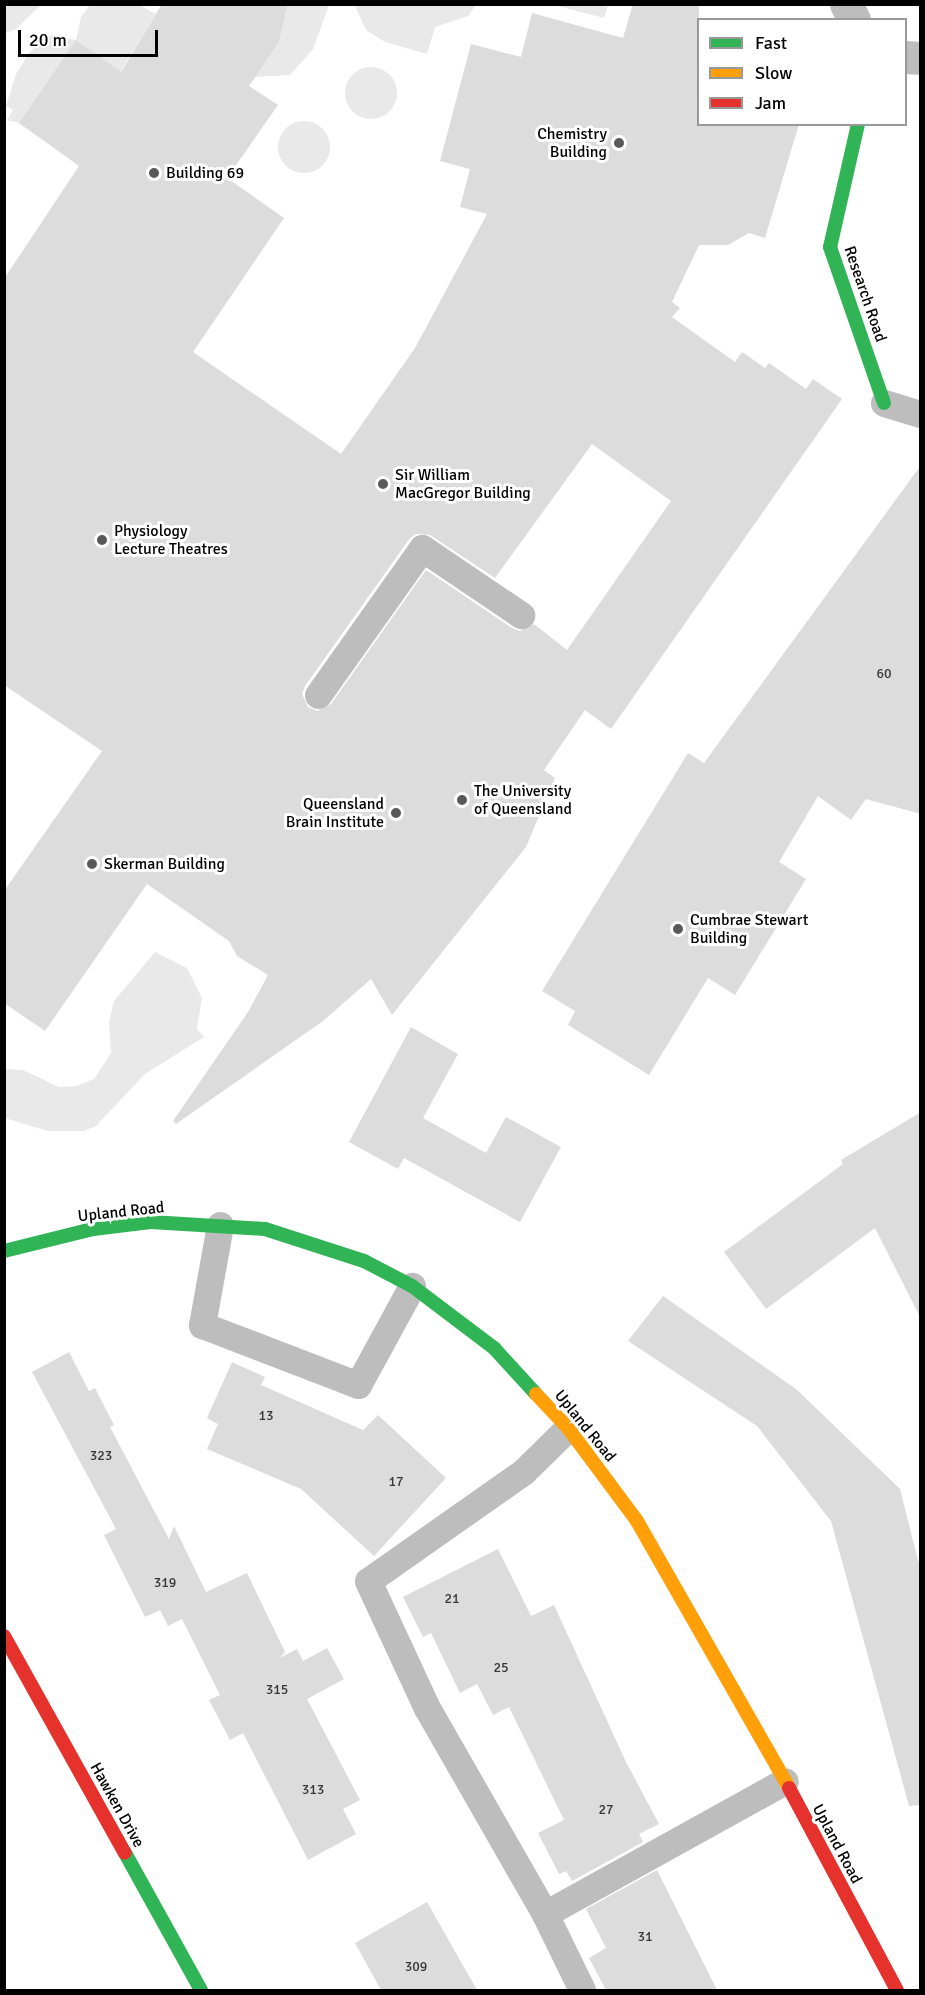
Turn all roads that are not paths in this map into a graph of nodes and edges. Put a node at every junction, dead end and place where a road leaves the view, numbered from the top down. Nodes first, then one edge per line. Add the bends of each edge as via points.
1 (846, 4) edge
2 (853, 18) edge
3 (858, 126) edge
4 (884, 403) joint
5 (921, 414) edge
6 (521, 615) dead end
7 (318, 695) dead end
8 (220, 1225) junction
9 (4, 1251) edge
10 (412, 1286) junction
11 (568, 1428) junction
12 (4, 1635) edge
13 (785, 1781) junction
14 (545, 1914) junction
15 (201, 1990) edge
16 (582, 1990) edge
17 (897, 1990) edge

1 - 2 street
3 - 4 street, Research Road via 830,247
4 - 5 lane
6 - 7 lane via 422,548
8 - 9 street, Upland Road via 139,1223 93,1229
8 - 10 street, Upland Road via 272,1232 364,1261
8 - 10 lane via 202,1325 358,1385
10 - 11 street, Upland Road via 494,1348
11 - 13 street, Upland Road via 637,1521
11 - 14 lane via 523,1472 368,1581 427,1708
12 - 15 street, Hawken Drive
13 - 14 lane
13 - 17 street, Upland Road
14 - 16 lane

